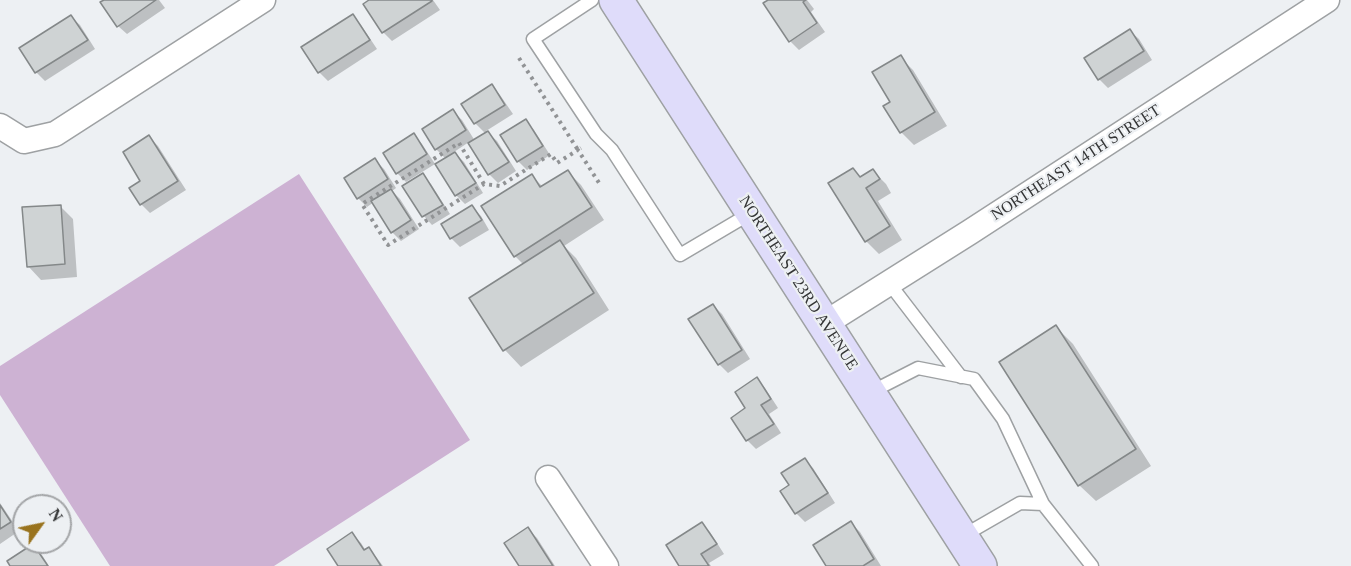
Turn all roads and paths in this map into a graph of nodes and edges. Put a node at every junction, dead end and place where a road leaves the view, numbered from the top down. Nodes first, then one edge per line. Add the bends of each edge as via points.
1 (263, 0) edge
2 (592, 0) edge
3 (616, 0) edge
4 (1327, 0) edge
5 (519, 58) dead end
6 (0, 126) edge
7 (579, 149) junction
8 (484, 184) junction
9 (601, 186) dead end
10 (752, 212) junction
11 (889, 283) junction
12 (824, 324) junction
13 (961, 377) junction
14 (869, 393) junction
15 (548, 478) dead end
16 (1043, 504) junction
17 (961, 537) junction
18 (606, 566) edge
19 (980, 566) edge
20 (1092, 566) edge

1 - 6 street via 55,134 24,141
2 - 10 lane via 533,39 680,255
3 - 10 main road, NORTHEAST 23RD AVENUE
4 - 11 street, NORTHEAST 14TH STREET
5 - 7 path
7 - 8 path via 557,163 550,154 500,186
7 - 9 path
8 - 8 path via 388,245 362,204 459,143
10 - 12 main road, NORTHEAST 23RD AVENUE
11 - 12 street, NORTHEAST 14TH STREET
11 - 13 lane
12 - 14 main road, NORTHEAST 23RD AVENUE
13 - 14 lane via 918,368
13 - 16 lane via 975,380 1003,419
14 - 17 main road, NORTHEAST 23RD AVENUE
15 - 18 street
16 - 17 lane via 1020,503
16 - 20 lane
17 - 19 main road, NORTHEAST 23RD AVENUE

